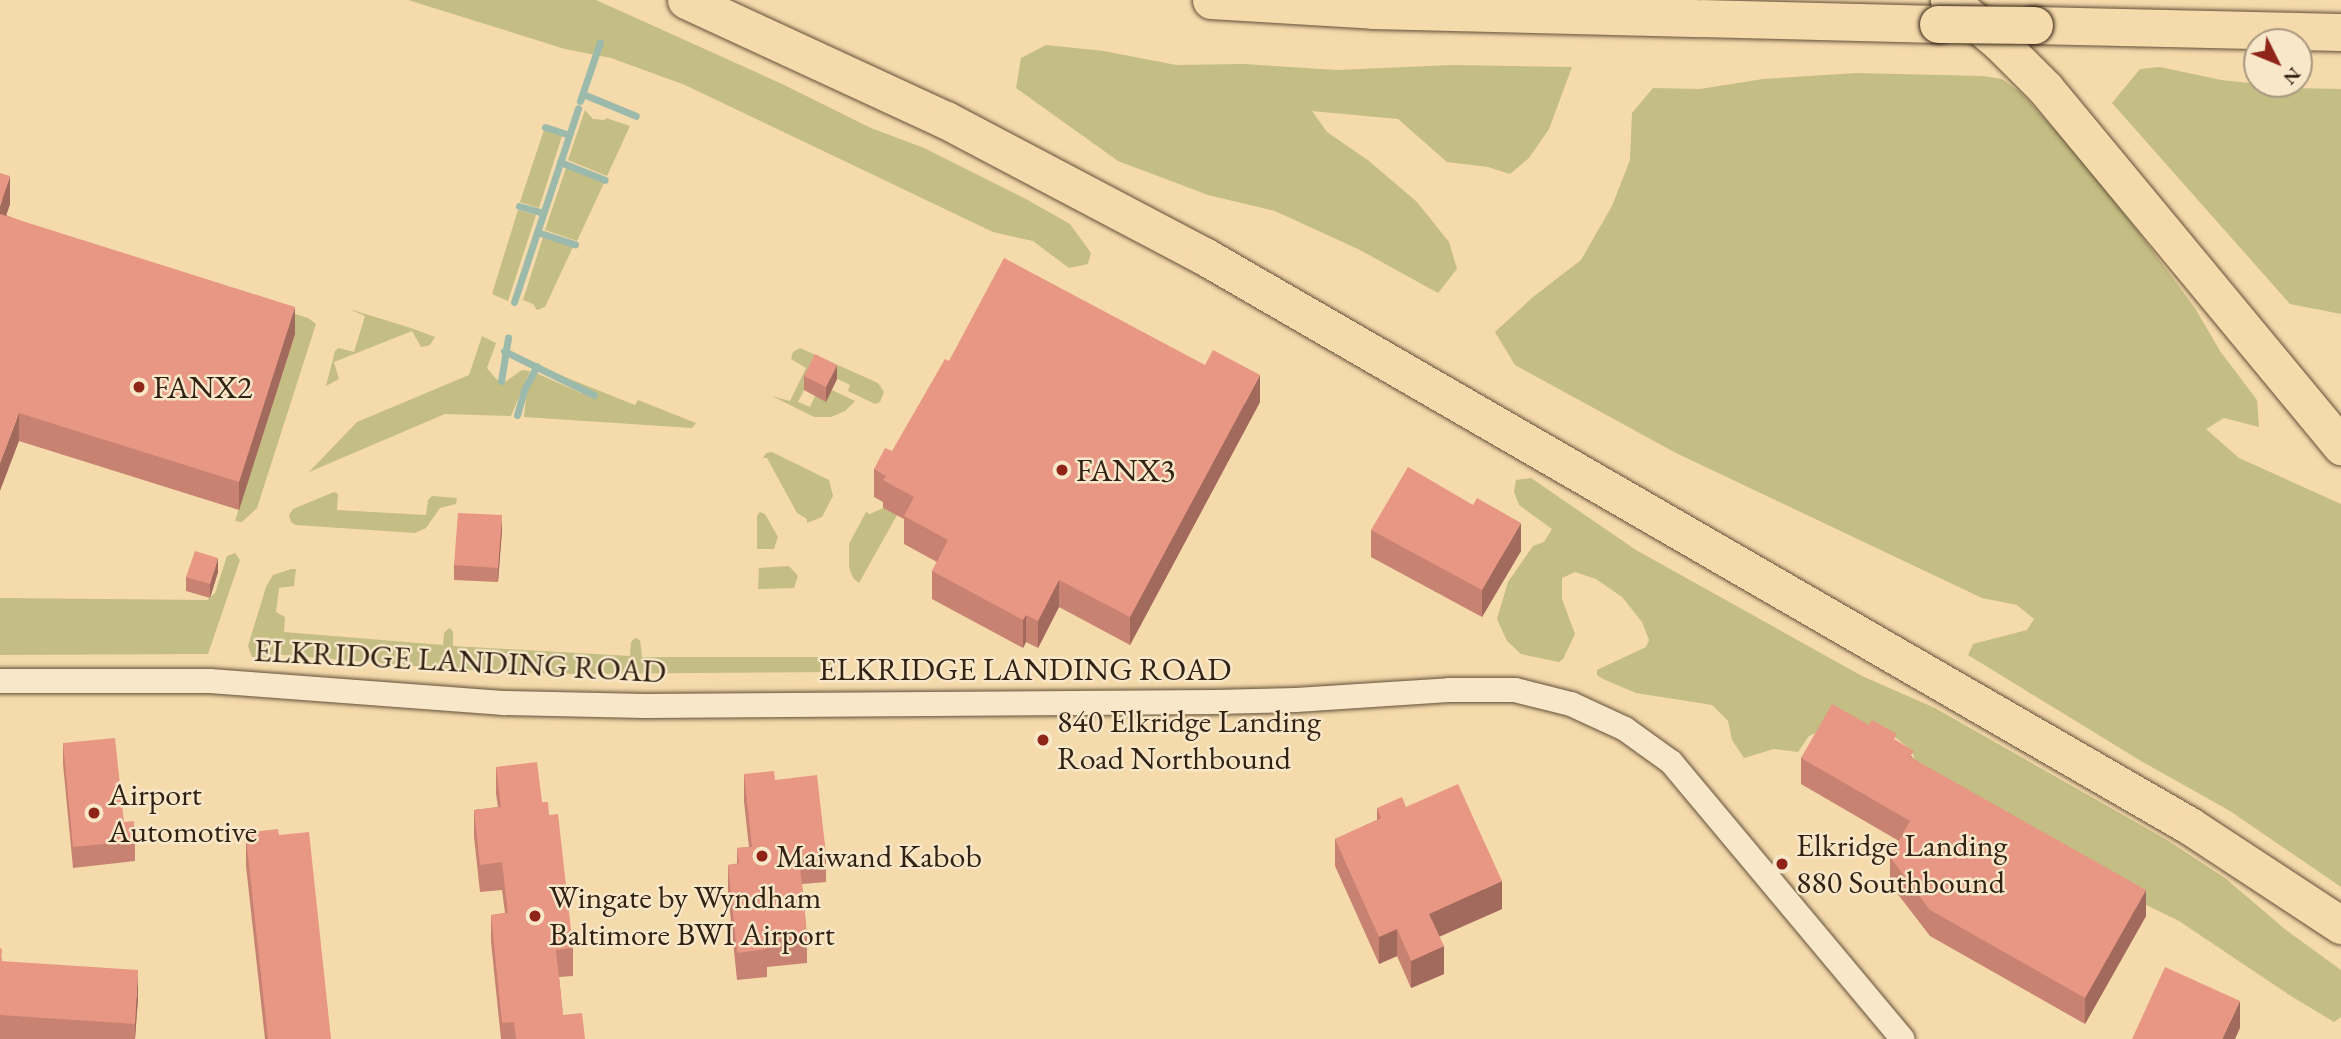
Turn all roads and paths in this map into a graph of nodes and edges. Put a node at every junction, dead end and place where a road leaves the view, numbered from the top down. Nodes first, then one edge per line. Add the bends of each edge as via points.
1 (686, 0) edge
2 (1210, 0) edge
3 (1943, 12) edge
4 (2341, 32) edge
5 (2341, 446) edge
6 (0, 681) edge
7 (2341, 925) edge
8 (1903, 1039) edge

1 - 7 highway via 946,120 1204,256 2190,826
2 - 3 highway via 1373,10
3 - 4 highway, bridge via 2034,25
3 - 5 highway via 2000,43 2045,89
6 - 8 street, ELKRIDGE LANDING ROAD via 211,681 506,703 645,706 1229,702 1515,690 1571,704 1625,729 1671,762

